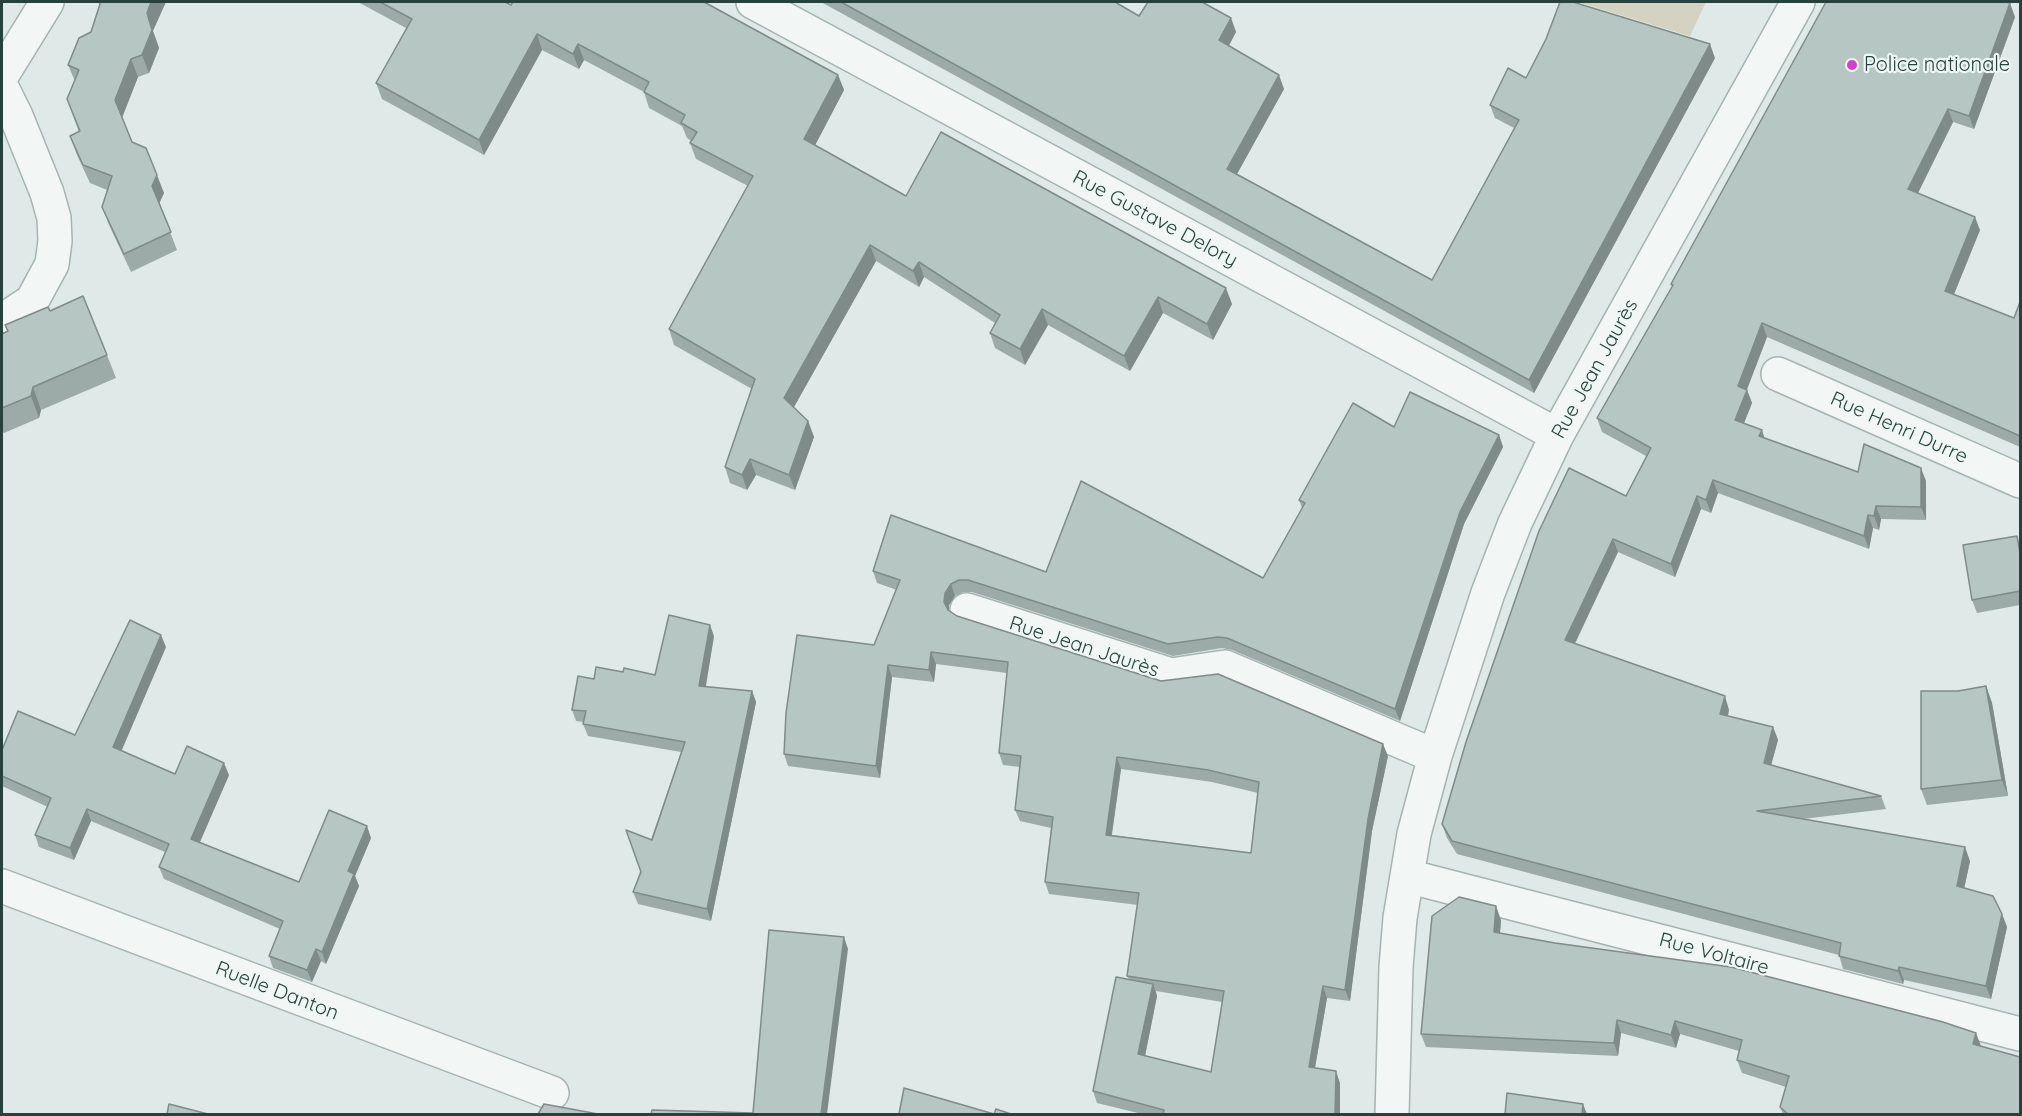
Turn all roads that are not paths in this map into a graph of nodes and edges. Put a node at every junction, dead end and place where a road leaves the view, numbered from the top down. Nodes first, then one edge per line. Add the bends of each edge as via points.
1 (47, 2) edge
2 (753, 2) edge
3 (1798, 2) edge
4 (2, 75) edge
5 (2, 88) edge
6 (2, 321) edge
7 (1778, 374) dead end
8 (1557, 435) junction
9 (2020, 482) edge
10 (967, 610) dead end
11 (1435, 756) junction
12 (1407, 876) junction
13 (2, 886) edge
14 (2020, 1034) edge
15 (552, 1093) dead end
16 (1392, 1114) edge

1 - 4 street
2 - 8 street, Rue Gustave Delory
3 - 8 street, Rue Jean Jaurès
5 - 6 street via 47,193 55,241 52,264 32,301
7 - 9 street, Rue Henri Durre
8 - 11 street, Rue Jean Jaurès via 1502,554
10 - 11 street, Rue Jean Jaurès via 1171,675 1225,667
11 - 12 street, Rue Jean Jaurès
12 - 14 street, Rue Voltaire
12 - 16 street, Rue Jean Jaurès via 1395,978
13 - 15 street, Ruelle Danton

